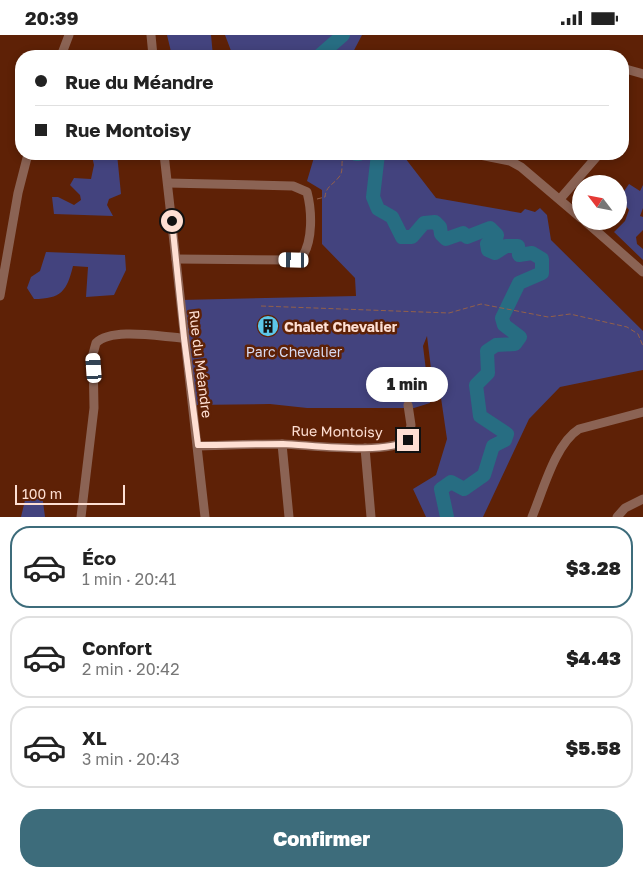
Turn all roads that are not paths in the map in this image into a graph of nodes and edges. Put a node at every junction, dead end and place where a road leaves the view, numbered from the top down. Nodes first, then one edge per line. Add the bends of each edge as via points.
1 (69, 35) edge
2 (151, 35) edge
3 (63, 50) edge
4 (152, 50) edge
5 (629, 70) edge
6 (643, 74) edge
7 (26, 160) edge
8 (165, 160) edge
9 (505, 160) edge
10 (594, 160) edge
11 (168, 183) junction
12 (560, 199) junction
13 (572, 210) edge
14 (595, 230) edge
15 (176, 259) junction
16 (643, 273) edge
17 (0, 297) edge
18 (184, 338) junction
19 (408, 405) dead end
20 (643, 412) edge
21 (282, 444) junction
22 (198, 445) junction
23 (365, 448) junction
24 (643, 499) edge
25 (81, 517) edge
26 (205, 517) edge
27 (289, 517) edge
28 (371, 517) edge
29 (532, 517) edge
30 (617, 517) edge

1 - 3 street
2 - 4 street
5 - 6 street
7 - 17 street
8 - 11 street, Rue du Méandre
9 - 12 street via 521,167
10 - 12 street
11 - 15 street, Rue du Méandre
11 - 15 street via 293,186 307,192 309,200 308,246 302,257 294,260
12 - 13 street
14 - 16 street
15 - 18 street, Rue du Méandre
18 - 22 street, Rue du Méandre
18 - 25 street via 119,334 106,336 96,343 93,354 94,408
19 - 23 street, Rue Montoisy via 411,425 408,440 401,445
20 - 29 street via 572,433 557,457
21 - 22 street, Rue Montoisy
21 - 23 street, Rue Montoisy
21 - 27 street
22 - 26 street, Rue du Méandre
23 - 28 street
24 - 30 street via 625,508

